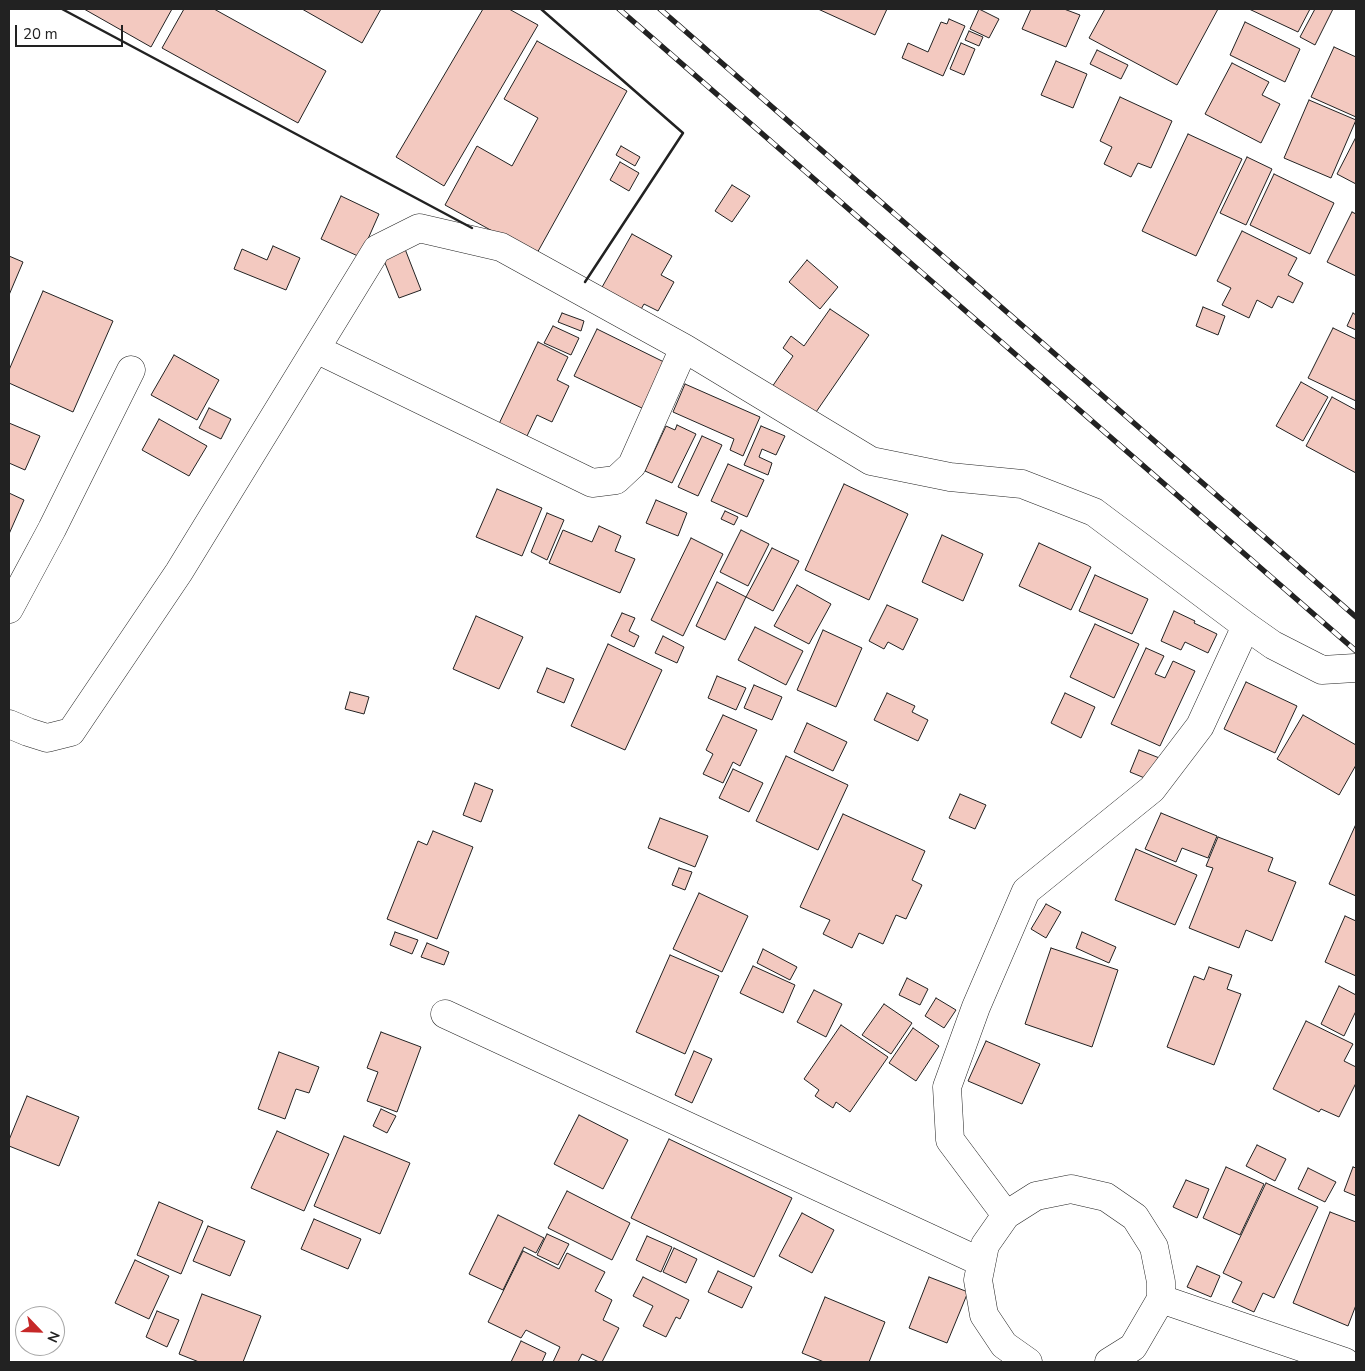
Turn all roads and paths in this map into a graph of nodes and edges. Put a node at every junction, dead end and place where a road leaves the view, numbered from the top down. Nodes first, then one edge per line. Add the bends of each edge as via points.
1 (684, 348) junction
2 (316, 349) junction
3 (131, 370) dead end
4 (9, 609) edge
5 (1246, 626) junction
6 (1355, 668) edge
7 (9, 724) edge
8 (445, 1014) dead end
9 (1006, 1215) junction
10 (981, 1262) junction
11 (1161, 1299) junction
12 (1018, 1359) edge
13 (1109, 1362) edge
14 (1345, 1362) edge

1 - 2 street via 501,247 419,228 377,249
1 - 2 street via 632,466 616,480 592,483
1 - 5 street via 871,460 950,477 1022,484 1094,512
2 - 7 street via 179,572 71,732 47,738
3 - 4 street
5 - 6 street via 1273,645 1322,670
5 - 9 street via 1200,726 1152,789 1026,891 976,1008 947,1087 950,1140
8 - 10 street
9 - 10 street via 985,1245
9 - 11 street via 1036,1196 1071,1189 1106,1197 1135,1217 1154,1247
10 - 12 street via 978,1280 984,1315 1004,1345
11 - 13 street via 1133,1347
11 - 14 street

